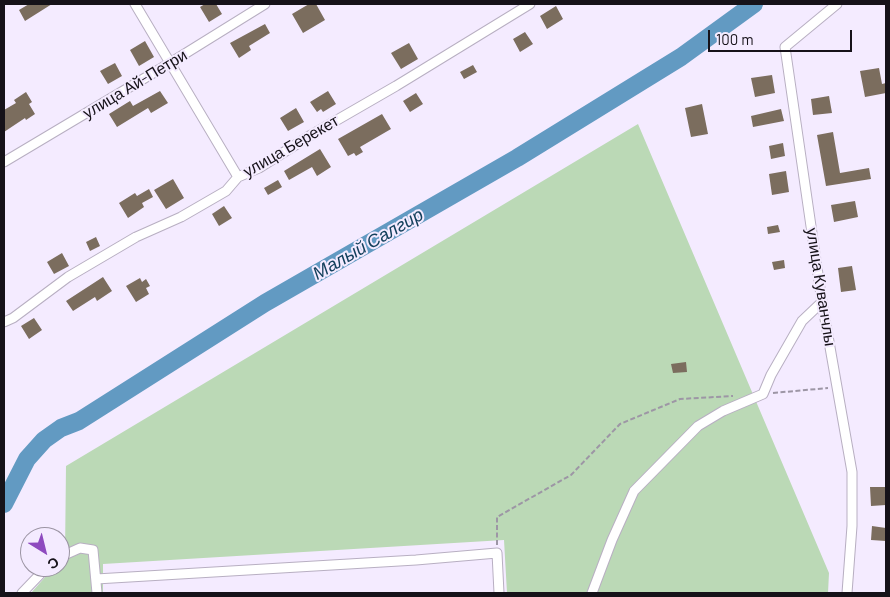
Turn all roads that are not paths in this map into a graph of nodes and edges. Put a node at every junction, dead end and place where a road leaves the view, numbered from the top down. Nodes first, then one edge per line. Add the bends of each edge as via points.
1 (135, 4) edge
2 (265, 4) edge
3 (530, 4) edge
4 (836, 4) edge
5 (170, 63) junction
6 (4, 162) edge
7 (238, 177) junction
8 (822, 302) junction
9 (4, 322) edge
10 (70, 553) edge
11 (37, 577) edge
12 (96, 579) junction
13 (22, 593) edge
14 (97, 593) edge
15 (499, 593) edge
16 (592, 593) edge
17 (847, 593) edge

1 - 5 street
2 - 5 street, улица Ай-Петри
3 - 7 street, улица Берекет via 259,168
4 - 8 street, улица Куванчлы via 786,47
5 - 6 street, улица Ай-Петри
5 - 7 street
7 - 9 street, улица Берекет via 226,191 181,217 136,237 68,277
8 - 16 street via 802,321 763,394 698,426 634,491
8 - 17 street, улица Куванчлы via 852,472
10 - 12 street via 80,548 93,550
11 - 13 street
12 - 14 street
12 - 15 street via 497,553

